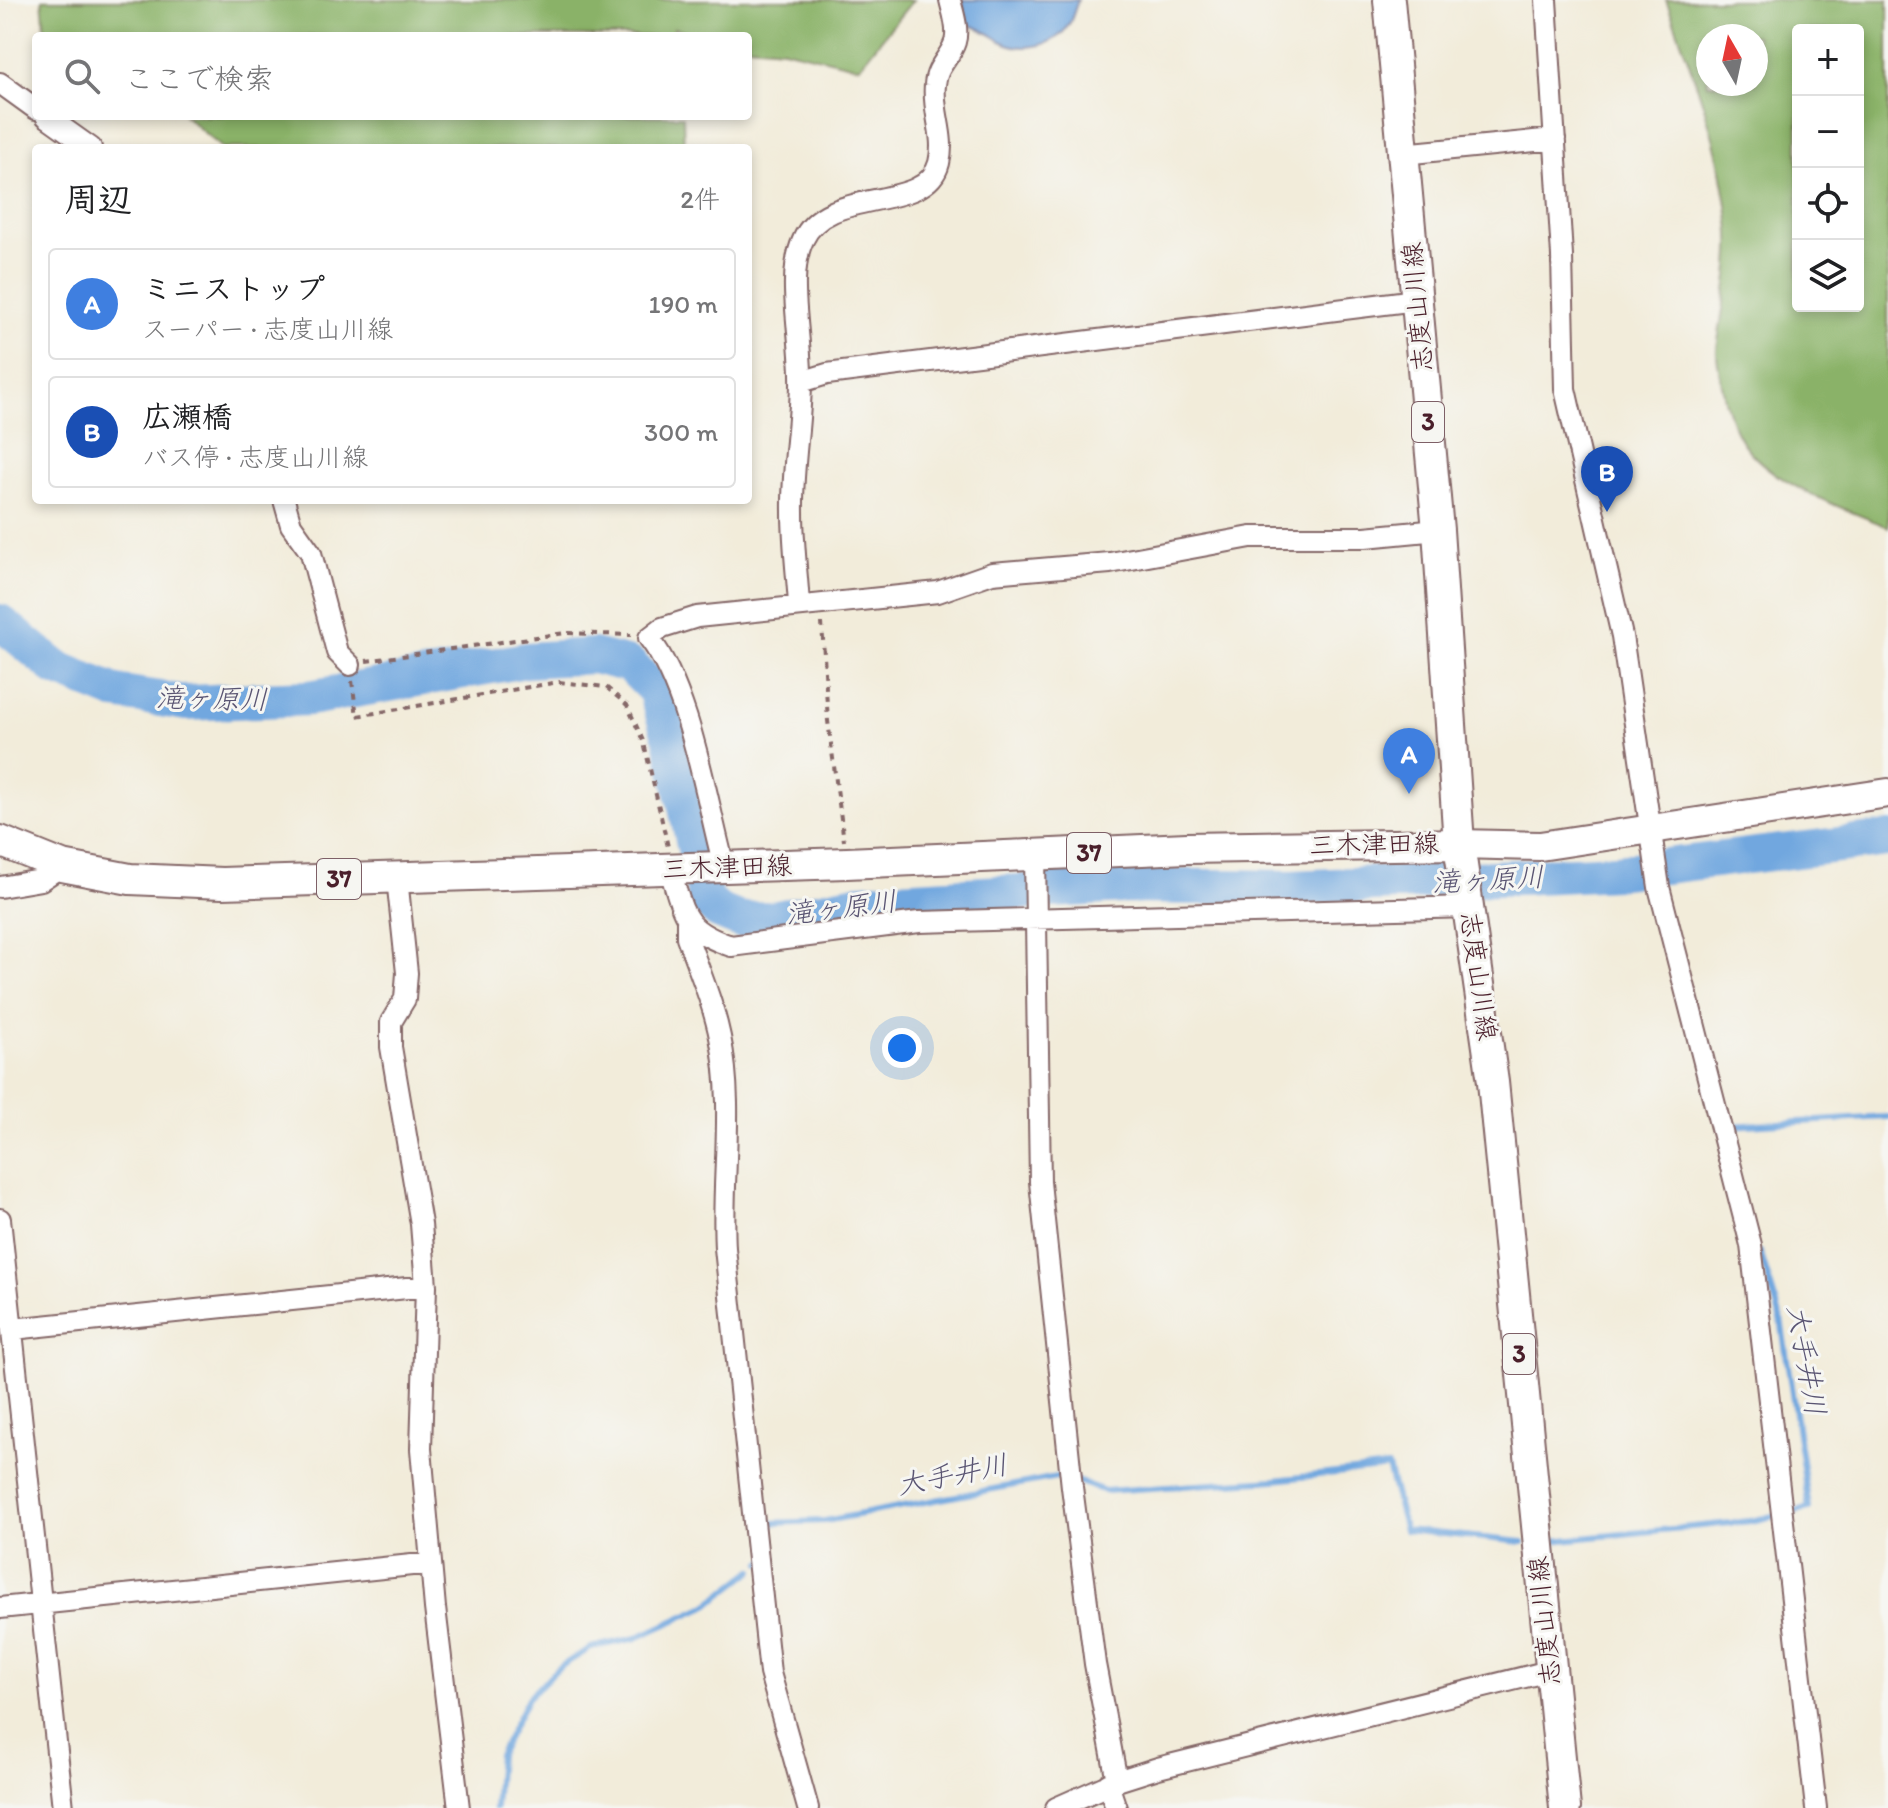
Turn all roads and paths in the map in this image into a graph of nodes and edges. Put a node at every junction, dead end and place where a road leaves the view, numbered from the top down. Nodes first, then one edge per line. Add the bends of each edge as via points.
1 (950, 0) edge
2 (1389, 0) edge
3 (1546, 0) edge
4 (0, 83) edge
5 (32, 106) edge
6 (52, 120) edge
7 (1555, 139) junction
8 (85, 144) edge
9 (1402, 154) junction
10 (1416, 300) junction
11 (801, 382) junction
12 (285, 504) edge
13 (1438, 530) junction
14 (820, 602) junction
15 (799, 604) junction
16 (649, 638) junction
17 (350, 670) junction
18 (1888, 793) edge
19 (1650, 830) junction
20 (0, 841) edge
21 (1461, 853) junction
22 (1035, 862) junction
23 (847, 863) junction
24 (62, 866) junction
25 (721, 866) junction
26 (676, 868) junction
27 (397, 878) junction
28 (0, 887) edge
29 (1468, 904) junction
30 (1036, 916) junction
31 (687, 922) junction
32 (0, 1219) edge
33 (426, 1286) junction
34 (13, 1329) junction
35 (8, 1366) edge
36 (431, 1563) junction
37 (40, 1604) junction
38 (0, 1608) edge
39 (1549, 1671) junction
40 (1113, 1782) junction
41 (63, 1808) edge
42 (459, 1808) edge
43 (808, 1808) edge
44 (1056, 1808) edge
45 (1116, 1808) edge
46 (1565, 1808) edge
47 (1816, 1808) edge

1 - 11 street via 955,44 937,69 934,89 942,142 939,167 922,185 896,196 835,208 816,220 803,238 796,261
2 - 9 main road, 志度山川線 / 3
3 - 7 street
4 - 5 street
6 - 8 street
7 - 9 street
7 - 19 street via 1565,389 1622,636
9 - 10 main road, 志度山川線 / 3
10 - 11 street via 827,374
10 - 13 main road, 志度山川線 / 3
11 - 15 street via 793,511
12 - 17 street via 291,525 311,553 337,652
13 - 14 street via 1365,537 1251,537 1110,563 992,573 938,592
13 - 21 main road, 志度山川線 / 3
14 - 15 street
14 - 23 path via 828,721
15 - 16 street via 697,617
16 - 17 path via 565,633 371,659
16 - 25 street via 676,686
17 - 26 path via 357,716 559,682 606,687 627,705 644,743
18 - 19 street
19 - 21 street
19 - 47 street via 1659,887 1751,1245
20 - 24 main road, 三木津田線 / 37
21 - 22 main road, 三木津田線 / 37 via 1388,842
21 - 29 main road, 志度山川線 / 3
22 - 23 main road, 三木津田線 / 37
22 - 30 street
23 - 25 main road, 三木津田線 / 37
24 - 27 main road, 三木津田線 / 37 via 130,879 222,883
24 - 28 street via 41,880
25 - 26 main road, 三木津田線 / 37
26 - 27 main road, 三木津田線 / 37
26 - 31 street
27 - 33 street via 407,973 405,999 391,1022 391,1047 421,1224
29 - 30 street
29 - 39 main road, 志度山川線 / 3 via 1493,1082
30 - 31 street via 919,922 731,946 702,936
30 - 40 street via 1040,1182 1076,1516
31 - 43 street via 687,937 721,1040 727,1129 725,1248 770,1673
32 - 34 street
33 - 34 street
33 - 36 street via 421,1449
34 - 35 street
35 - 37 street
36 - 37 street
36 - 42 street
37 - 38 street
37 - 41 street
39 - 40 street
39 - 46 main road, 志度山川線 / 3
40 - 44 street
40 - 45 street

